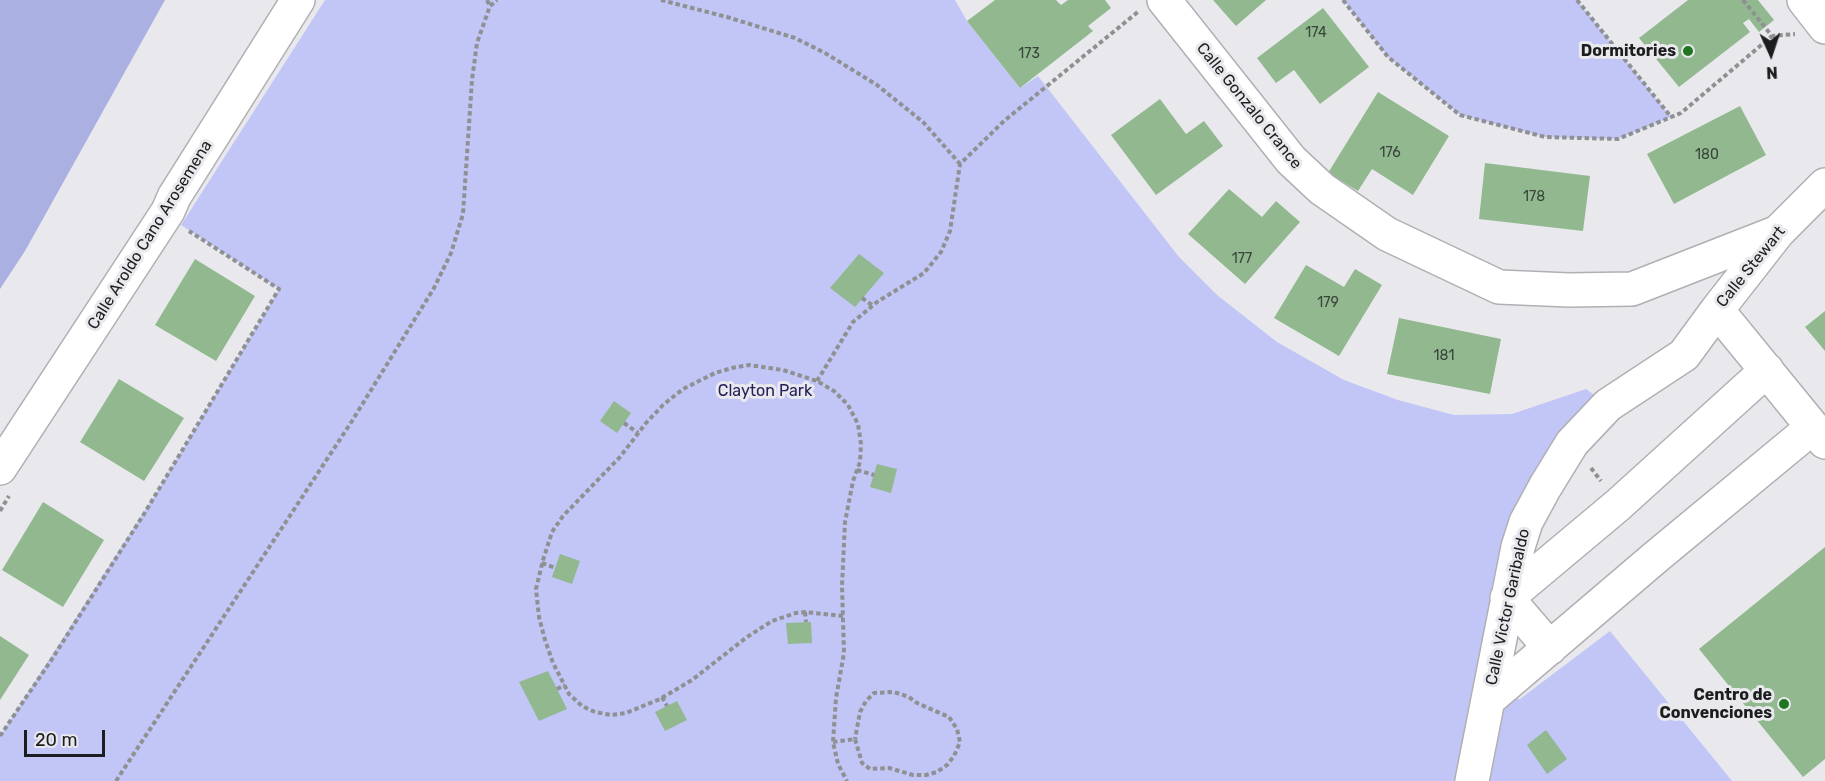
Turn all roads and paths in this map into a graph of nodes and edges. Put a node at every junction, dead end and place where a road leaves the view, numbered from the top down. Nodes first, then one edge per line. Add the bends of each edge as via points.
1 (298, 0) edge
2 (487, 0) edge
3 (497, 0) edge
4 (661, 0) edge
5 (1343, 0) edge
6 (1577, 0) edge
7 (1743, 0) edge
8 (1804, 0) edge
9 (1154, 4) edge
10 (490, 6) junction
11 (1810, 31) edge
12 (1772, 36) junction
13 (1671, 117) junction
14 (960, 164) junction
15 (1825, 185) edge
16 (182, 227) dead end
17 (1778, 232) junction
18 (862, 298) dead end
19 (872, 306) junction
20 (1717, 310) junction
21 (1684, 355) joint
22 (1767, 370) junction
23 (817, 381) junction
24 (624, 423) dead end
25 (638, 433) junction
26 (1819, 434) edge
27 (1572, 443) junction
28 (857, 470) junction
29 (874, 475) dead end
30 (6, 480) edge
31 (1618, 505) junction
32 (0, 511) edge
33 (542, 563) junction
34 (556, 567) dead end
35 (1507, 598) junction
36 (806, 612) junction
37 (843, 616) junction
38 (806, 622) dead end
39 (1550, 648) junction
40 (565, 685) junction
41 (557, 689) dead end
42 (662, 698) junction
43 (1488, 700) junction
44 (667, 706) dead end
45 (0, 736) edge
46 (855, 739) junction
47 (833, 742) junction
48 (116, 781) edge
49 (847, 781) edge
50 (1472, 781) edge

1 - 30 street, Calle Aroldo Cano Arosemena via 174,197
2 - 10 path
3 - 10 path
4 - 14 path via 727,16 795,38 825,53 877,85 923,122
5 - 13 path via 1388,57 1460,114 1545,136 1618,139
6 - 13 path
7 - 12 path
8 - 11 street
9 - 14 path via 1004,121
9 - 17 street, Calle Gonzalo Crance via 1291,160 1322,189 1387,234 1499,287 1632,289
10 - 48 path via 477,43 463,214 451,253 434,288 352,421
11 - 12 path
12 - 13 path via 1681,113
14 - 19 path via 950,231 941,252 924,273
15 - 17 street, Calle Stewart
16 - 45 path via 279,289 144,514
17 - 20 street, Calle Stewart
18 - 19 path
19 - 23 path via 853,322
20 - 21 street, Calle Stewart
20 - 22 street
21 - 27 street, Calle Victor Garibaldo via 1608,405
22 - 26 street
22 - 31 street
23 - 25 path via 767,367 732,368 683,389
23 - 28 path via 848,405 858,424 861,444
24 - 25 path
25 - 33 path via 563,516 552,532
26 - 39 street via 1657,556
27 - 31 path
27 - 35 street, Calle Victor Garibaldo via 1526,522
28 - 29 path
28 - 37 path via 845,522
30 - 32 path
31 - 35 street
33 - 34 path
33 - 40 path via 536,589 538,617 553,663
35 - 39 street
35 - 43 street, Calle Victor Garibaldo
36 - 37 path
36 - 38 path
36 - 42 path via 772,621
37 - 47 path via 844,653
39 - 43 street
40 - 41 path
40 - 42 path via 582,706 611,715
42 - 44 path
43 - 50 street, Calle Victor Garibaldo
46 - 46 path via 862,763 870,769 890,768 914,775 942,768 954,756 960,742 949,717 894,692 874,693 866,701
46 - 47 path
47 - 49 path

